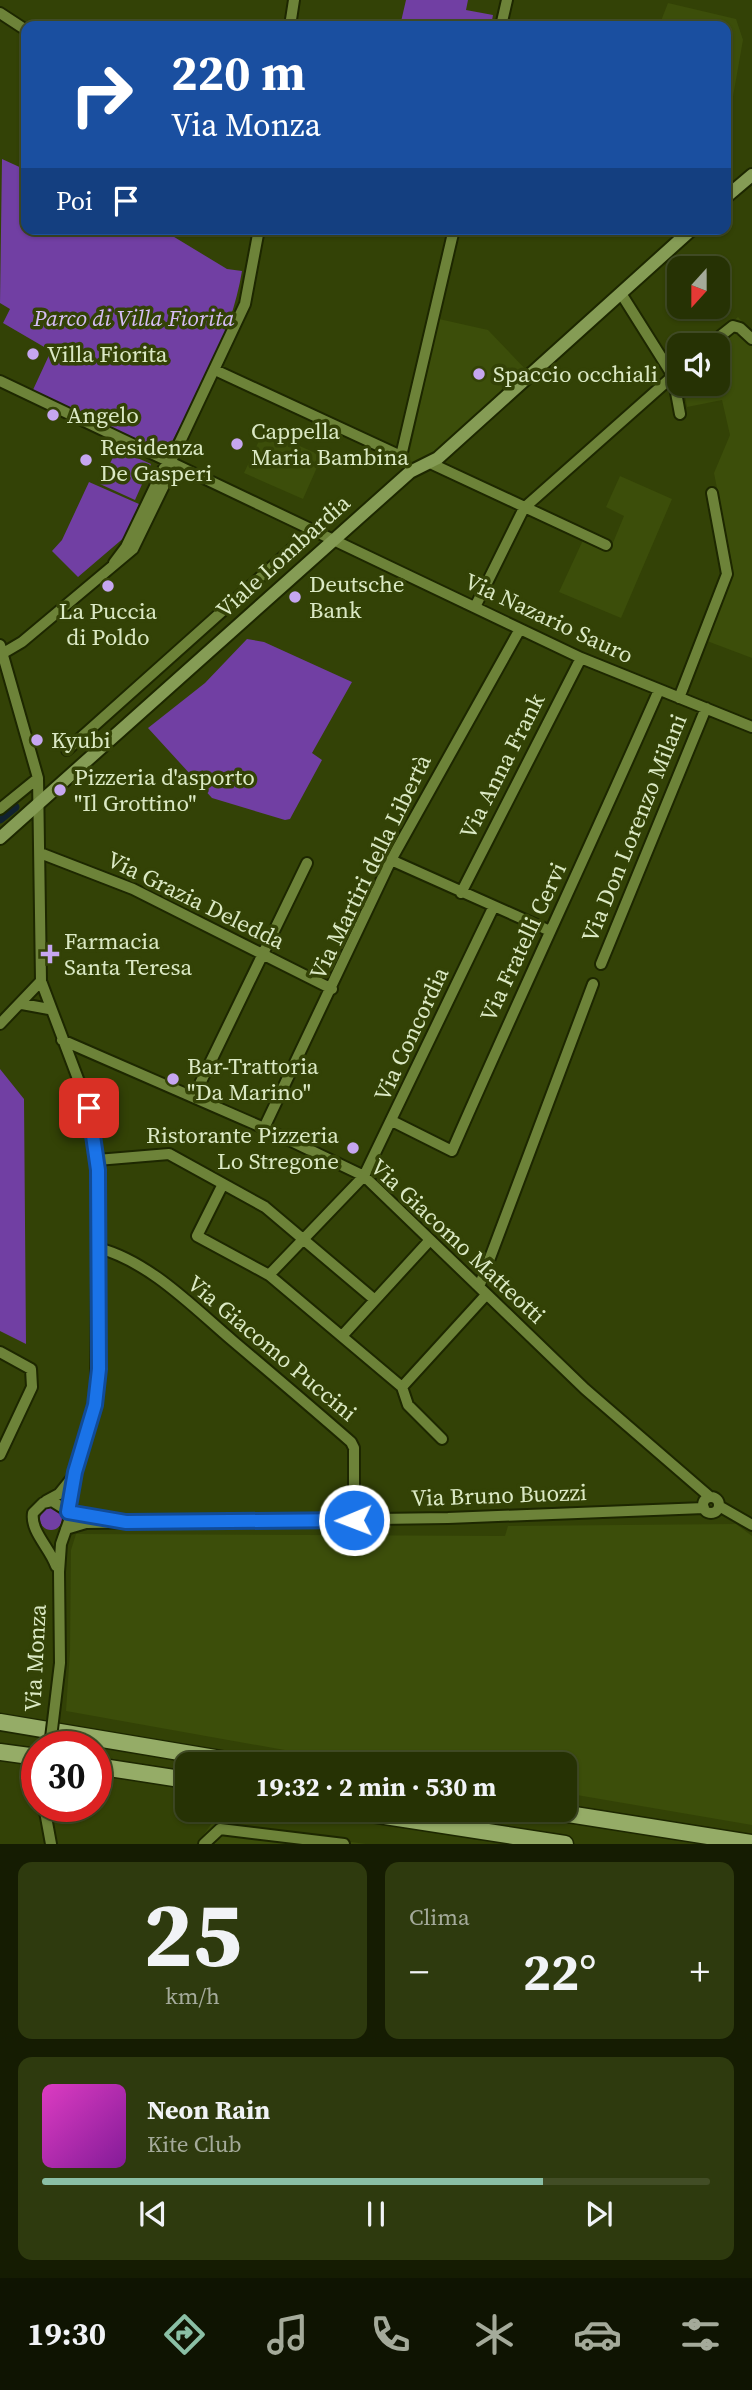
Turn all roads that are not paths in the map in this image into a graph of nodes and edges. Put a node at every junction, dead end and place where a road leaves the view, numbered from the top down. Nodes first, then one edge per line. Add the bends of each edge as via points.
1 (294, 0) edge
2 (507, 0) edge
3 (0, 13) edge
4 (291, 21) edge
5 (502, 21) edge
6 (21, 27) edge
7 (752, 175) edge
8 (731, 193) edge
9 (258, 235) edge
10 (453, 235) edge
11 (686, 235) edge
12 (622, 295) junction
13 (724, 333) edge
14 (752, 339) edge
15 (667, 361) edge
16 (215, 370) junction
17 (0, 381) edge
18 (667, 382) edge
19 (678, 396) edge
20 (680, 414) dead end
21 (170, 463) junction
22 (430, 463) junction
23 (712, 493) dead end
24 (524, 508) junction
25 (312, 531) junction
26 (331, 541) junction
27 (606, 545) dead end
28 (475, 607) junction
29 (520, 628) junction
30 (1, 652) edge
31 (581, 658) junction
32 (659, 690) junction
33 (679, 698) junction
34 (706, 708) junction
35 (749, 727) edge
36 (67, 750) dead end
37 (37, 778) junction
38 (38, 802) junction
39 (0, 809) edge
40 (0, 838) edge
41 (40, 853) junction
42 (391, 860) junction
43 (307, 863) dead end
44 (461, 893) junction
45 (494, 908) junction
46 (550, 931) junction
47 (261, 954) junction
48 (601, 964) dead end
49 (41, 981) junction
50 (593, 984) dead end
51 (332, 989) junction
52 (22, 1004) junction
53 (49, 1009) junction
54 (0, 1024) edge
55 (62, 1040) junction
56 (194, 1096) junction
57 (392, 1121) junction
58 (264, 1128) junction
59 (97, 1160) junction
60 (364, 1176) junction
61 (223, 1184) junction
62 (304, 1237) junction
63 (430, 1240) junction
64 (98, 1248) junction
65 (269, 1275) junction
66 (482, 1291) junction
67 (375, 1300) junction
68 (342, 1336) junction
69 (0, 1352) edge
70 (402, 1388) junction
71 (442, 1439) dead end
72 (0, 1455) edge
73 (75, 1472) junction
74 (710, 1497) junction
75 (43, 1503) junction
76 (719, 1506) junction
77 (704, 1508) junction
78 (68, 1511) junction
79 (354, 1520) junction
80 (126, 1522) junction
81 (752, 1525) edge
82 (65, 1531) junction
83 (37, 1532) junction
84 (59, 1572) junction
85 (0, 1722) edge
86 (52, 1731) edge
87 (0, 1752) edge
88 (179, 1752) edge
89 (21, 1755) edge
90 (112, 1768) edge
91 (175, 1778) edge
92 (577, 1815) edge
93 (47, 1822) edge
94 (423, 1822) edge
95 (752, 1843) edge
96 (51, 1844) edge
97 (204, 1844) edge
98 (344, 1844) edge
99 (565, 1844) edge

1 - 4 street
2 - 5 street
3 - 6 street
7 - 8 main road
9 - 16 street via 247,298
10 - 16 street via 401,456
11 - 12 main road, Viale Lombardia
12 - 15 street
12 - 22 main road, Viale Lombardia
13 - 14 street via 733,326
16 - 21 street
17 - 21 street, Via Nazario Sauro
18 - 24 street
19 - 20 street
21 - 25 street, Via Nazario Sauro
21 - 30 street via 171,471 128,553 22,642
22 - 24 street
22 - 26 main road, Viale Lombardia via 413,470
23 - 33 street via 727,574
24 - 27 street
24 - 28 street
25 - 26 street, Via Nazario Sauro
25 - 36 street, Viale Lombardia
26 - 28 street, Via Nazario Sauro
26 - 38 main road, Viale Lombardia
28 - 29 street, Via Nazario Sauro
29 - 31 street, Via Nazario Sauro
29 - 42 street, Via Martiri della Libertà
30 - 37 street
31 - 32 street, Via Nazario Sauro
31 - 44 street, Via Anna Frank
32 - 33 street, Via Nazario Sauro
32 - 46 street, Via Fratelli Cervi
33 - 34 street, Via Nazario Sauro
34 - 35 street, Via Nazario Sauro
34 - 48 street, Via Don Lorenzo Milani
37 - 38 street
37 - 39 street
38 - 40 main road, Viale Lombardia
38 - 41 street
41 - 47 street, Via Grazia Deledda via 133,889
41 - 49 street
42 - 44 street
42 - 51 street, Via Martiri della Libertà
43 - 47 street
44 - 45 street
45 - 46 street
45 - 57 street, Via Concordia
46 - 57 street, Via Fratelli Cervi via 452,1151
47 - 51 street, Via Grazia Deledda
47 - 56 street
49 - 52 street
49 - 53 street
50 - 66 street
51 - 58 street, Via Martiri della Libertà
52 - 53 street
52 - 54 street
53 - 55 street
55 - 56 street, Via Giacomo Matteotti
55 - 59 street via 89,1108
56 - 58 street, Via Giacomo Matteotti
57 - 60 street, Via Concordia
58 - 60 street, Via Giacomo Matteotti
59 - 61 street via 169,1154
59 - 64 street
60 - 62 street, Via Concordia
60 - 63 street, Via Giacomo Matteotti
61 - 62 street via 265,1207
61 - 65 street via 197,1236
62 - 65 street, Via Concordia
62 - 67 street
63 - 66 street, Via Giacomo Matteotti
63 - 67 street
64 - 73 street via 96,1395
64 - 79 street, Via Giacomo Puccini via 117,1252 145,1270 351,1442
65 - 68 street
66 - 70 street
66 - 74 street, Via Giacomo Matteotti via 584,1389
67 - 68 street
68 - 70 street
69 - 72 street via 31,1369 32,1387
70 - 71 street via 408,1405
73 - 75 street via 59,1494
73 - 78 street
74 - 76 street, Via Giacomo Matteotti
74 - 77 street
75 - 78 street via 52,1501
75 - 83 street via 32,1520
76 - 77 street via 713,1512
76 - 81 street, Via Giacomo Matteotti
77 - 79 street, Via Bruno Buozzi
78 - 80 street, Via Bruno Buozzi
78 - 82 street
79 - 80 street, Via Bruno Buozzi
80 - 82 street, Via Bruno Buozzi via 79,1524
82 - 83 street via 53,1538
82 - 84 street, Via Monza
83 - 84 street, Via Monza via 51,1550
84 - 86 street, Via Monza, bridge via 60,1670
85 - 88 highway
87 - 89 highway
90 - 91 highway
92 - 95 highway
93 - 96 street
94 - 99 highway
97 - 98 street via 220,1829

